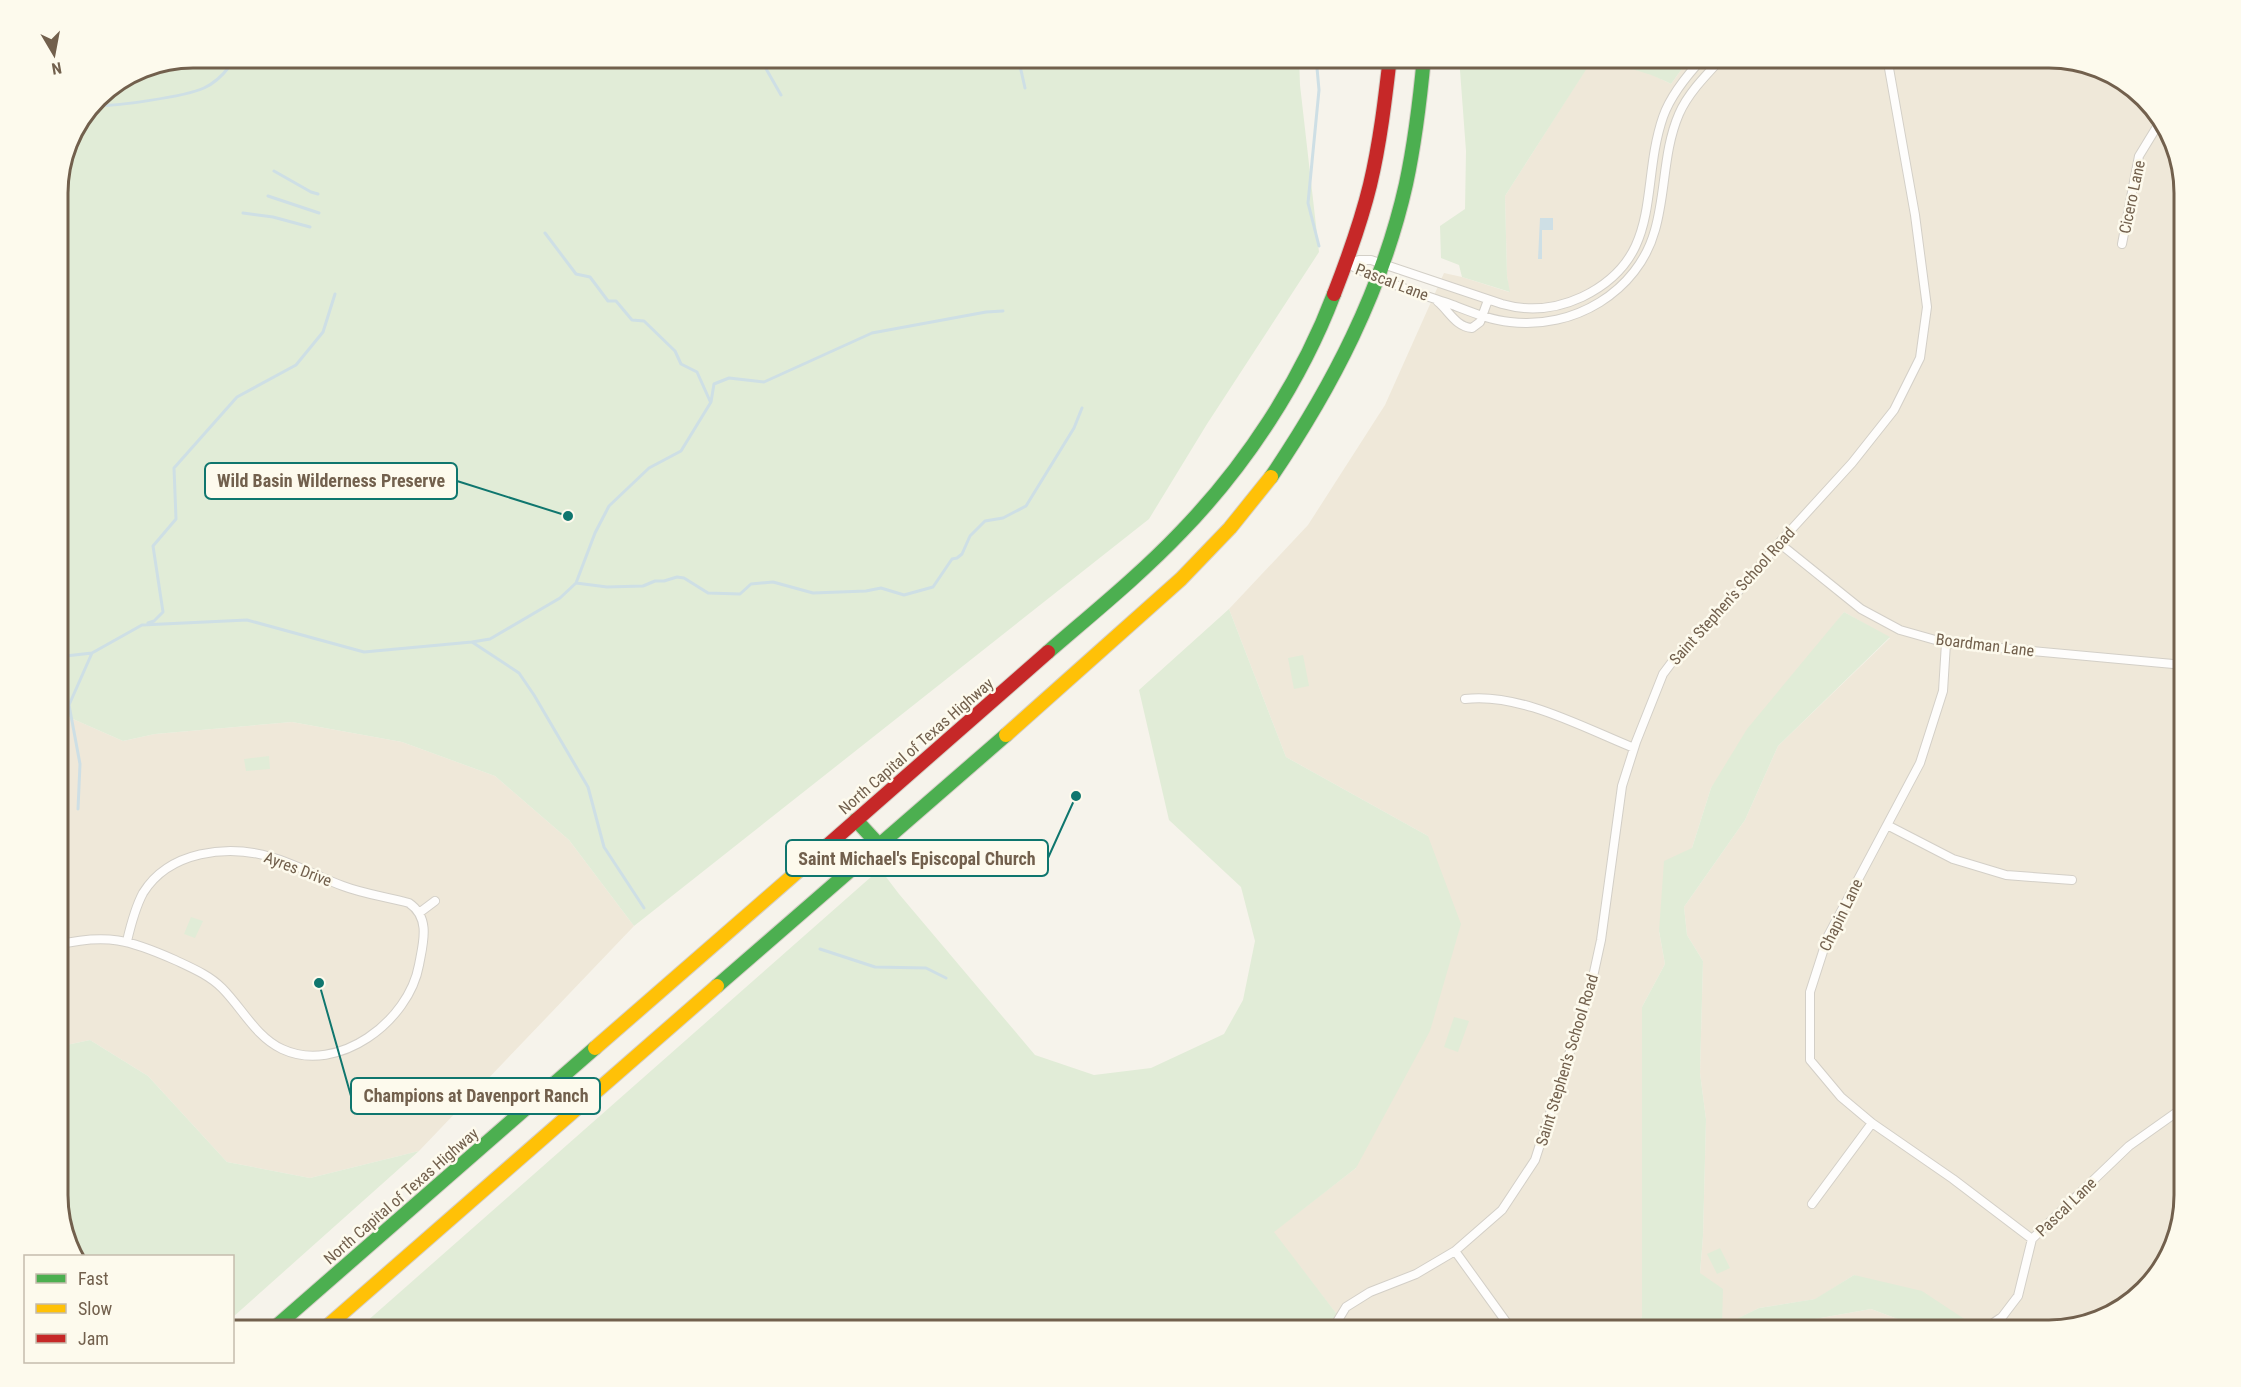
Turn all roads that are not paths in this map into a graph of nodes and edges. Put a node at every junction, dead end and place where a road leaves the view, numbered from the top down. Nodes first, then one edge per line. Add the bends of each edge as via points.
1 (1389, 68) edge
2 (1423, 68) edge
3 (1694, 68) edge
4 (1713, 68) edge
5 (1889, 68) edge
6 (2156, 128) edge
7 (1651, 183) junction
8 (1664, 186) junction
9 (2122, 244) dead end
10 (1348, 264) junction
11 (1383, 264) junction
12 (1620, 268) junction
13 (1629, 277) junction
14 (1378, 278) junction
15 (1429, 297) junction
16 (1488, 300) junction
17 (1513, 308) junction
18 (1483, 316) junction
19 (1510, 322) junction
20 (1779, 543) junction
21 (1946, 643) junction
22 (2173, 663) edge
23 (1465, 699) dead end
24 (1634, 748) junction
25 (856, 820) junction
26 (1887, 825) junction
27 (879, 845) junction
28 (2072, 880) dead end
29 (435, 901) dead end
30 (419, 913) junction
31 (127, 940) junction
32 (68, 943) edge
33 (2174, 1114) edge
34 (1872, 1123) junction
35 (1812, 1204) dead end
36 (2032, 1239) junction
37 (1455, 1251) junction
38 (283, 1320) edge
39 (334, 1320) edge
40 (1338, 1320) edge
41 (1505, 1320) edge
42 (1998, 1320) edge

1 - 10 highway, North Capital of Texas Highway via 1374,171
2 - 11 highway via 1410,163
3 - 7 street, Pascal Lane via 1663,116
4 - 8 street, Pascal Lane via 1679,113 1668,151
5 - 20 street, Saint Stephen's School Road via 1927,306 1920,358 1894,410
6 - 9 street, Cicero Lane via 2139,156
7 - 8 street
7 - 12 street, Pascal Lane via 1640,238
8 - 13 street, Pascal Lane via 1655,232
10 - 11 street, Pascal Lane via 1367,260
10 - 14 street, Pascal Lane
10 - 25 highway, North Capital of Texas Highway via 1316,338 1286,393 1210,501 1125,585
11 - 14 highway
11 - 16 street, Pascal Lane
12 - 13 street
12 - 17 street, Pascal Lane via 1599,288 1564,304
13 - 19 street, Pascal Lane via 1602,302 1579,313 1549,321
14 - 15 street, Pascal Lane
14 - 27 highway via 1314,414 1231,527 1180,581
15 - 18 street, Pascal Lane
15 - 18 street via 1465,328 1476,327
16 - 17 street, Pascal Lane
16 - 18 street
17 - 19 street
18 - 19 street, Pascal Lane
20 - 21 street, Boardman Lane via 1861,609 1900,630
20 - 24 street, Saint Stephen's School Road via 1668,668
21 - 22 street, Boardman Lane
21 - 26 street, Chapin Lane via 1943,691 1920,763
23 - 24 street via 1514,702
24 - 37 street, Saint Stephen's School Road via 1619,805 1591,986 1535,1160 1502,1210
25 - 27 highway
25 - 38 highway, North Capital of Texas Highway
26 - 28 street via 1953,859 1995,872
26 - 34 street, Chapin Lane via 1828,936 1810,992 1810,1059 1841,1097
27 - 39 highway
29 - 30 street
30 - 31 street, Ayres Drive via 409,903 347,888 268,856 217,852 180,860 158,875 141,898
30 - 31 street via 424,929 423,946 417,974 405,1000 357,1044 321,1056 299,1055 277,1046 207,976
31 - 32 street
33 - 36 street, Pascal Lane via 2129,1146
34 - 35 street
34 - 36 street, Chapin Lane
36 - 42 street, Pascal Lane via 2018,1296
37 - 40 street, Saint Stephen's School Road via 1416,1274 1370,1292 1346,1307
37 - 41 street

